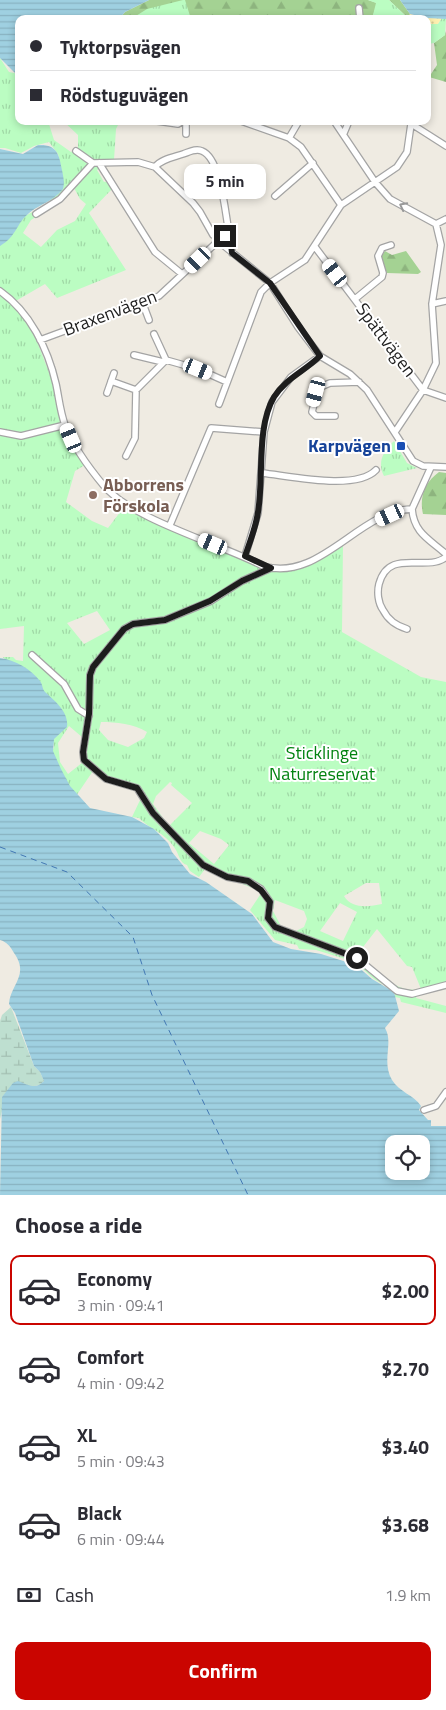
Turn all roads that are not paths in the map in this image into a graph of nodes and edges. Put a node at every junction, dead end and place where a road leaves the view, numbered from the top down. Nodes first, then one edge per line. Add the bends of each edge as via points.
1 (359, 8) dead end
2 (360, 15) edge
3 (185, 125) edge
4 (252, 125) edge
5 (297, 125) edge
6 (337, 125) edge
7 (347, 125) edge
8 (410, 125) edge
9 (413, 125) edge
10 (344, 133) junction
11 (186, 134) dead end
12 (289, 138) junction
13 (446, 146) edge
14 (76, 151) dead end
15 (96, 163) junction
16 (313, 164) junction
17 (155, 167) junction
18 (375, 182) junction
19 (275, 196) dead end
20 (341, 205) junction
21 (36, 214) dead end
22 (446, 220) edge
23 (436, 224) junction
24 (227, 236) junction
25 (221, 241) junction
26 (391, 245) dead end
27 (315, 247) junction
28 (232, 253) junction
29 (182, 274) junction
30 (270, 283) junction
31 (0, 291) edge
32 (355, 299) junction
33 (446, 301) edge
34 (143, 304) junction
35 (432, 304) junction
36 (149, 320) dead end
37 (154, 334) dead end
38 (40, 340) junction
39 (134, 355) dead end
40 (320, 356) junction
41 (165, 361) junction
42 (114, 373) dead end
43 (111, 381) junction
44 (227, 382) junction
45 (359, 382) junction
46 (136, 390) junction
47 (423, 390) junction
48 (107, 393) dead end
49 (446, 398) edge
50 (219, 404) dead end
51 (335, 416) dead end
52 (65, 425) junction
53 (0, 432) edge
54 (264, 432) junction
55 (395, 432) junction
56 (126, 456) dead end
57 (431, 467) junction
58 (446, 467) edge
59 (376, 470) dead end
60 (262, 473) junction
61 (412, 509) junction
62 (170, 525) junction
63 (446, 555) edge
64 (245, 556) junction
65 (271, 568) junction
66 (407, 629) dead end
67 (32, 655) dead end
68 (89, 716) junction
69 (446, 985) edge
70 (446, 1092) edge
71 (424, 1110) dead end

1 - 2 street
3 - 11 street
4 - 12 street
5 - 12 street
6 - 10 street
7 - 10 street
8 - 18 street via 410,142 405,158 398,167
9 - 13 street
10 - 18 street
12 - 16 street via 301,147
14 - 15 street
15 - 17 street via 138,162
15 - 21 street via 60,200
15 - 29 street via 155,252
16 - 19 street
16 - 20 street
17 - 24 street via 160,162 190,152 205,152 216,168
17 - 25 street via 197,208
18 - 20 street
23 -> 18 street via 390,199
20 - 27 street
22 - 23 street
23 - 35 street via 441,246
24 - 25 street, Braxenvägen
24 - 28 street
25 - 28 street
25 - 29 street, Braxenvägen
26 - 32 street via 379,252 384,273
27 - 30 street via 305,260
27 - 32 street, Spättvägen
28 - 30 street
29 - 34 street, Braxenvägen via 159,296
30 - 40 street
30 - 44 street via 261,292
31 - 38 street via 20,309
32 - 47 street, Spättvägen
33 - 35 street
34 - 36 street
34 - 38 street, Braxenvägen
35 - 47 street via 436,363
37 - 41 street
38 - 52 street via 56,384
39 - 41 street
40 - 45 street
40 - 54 street via 291,377 278,392
41 - 44 street via 198,369
41 - 46 street
42 - 43 street
43 - 46 street
43 - 48 street
44 - 50 street
45 - 51 street via 330,383 318,388 312,412 316,416
45 - 55 street
46 - 56 street via 135,438
47 - 49 street, Spättvägen
47 - 55 street
52 - 53 street via 21,436
52 - 62 street via 104,486 141,513
54 - 60 street
54 - 62 street via 211,428
55 - 57 street via 412,461
57 - 58 street
57 - 61 street
59 - 60 street via 346,481
60 - 64 street via 258,512
61 - 63 street via 419,532
61 - 65 street via 358,530 322,556 284,568
62 - 64 street
63 - 66 street via 433,563 402,562 382,577 378,592 380,606 389,618
64 - 65 street
65 - 68 street via 210,601 165,620 133,624 124,629 93,667
67 - 68 street via 64,684 78,710
68 - 69 street via 83,752 88,766 112,782 137,788 153,813 203,865 227,877 248,881 261,890 270,902 268,918 275,927 357,958 397,991 412,994
70 - 71 street via 436,1106

